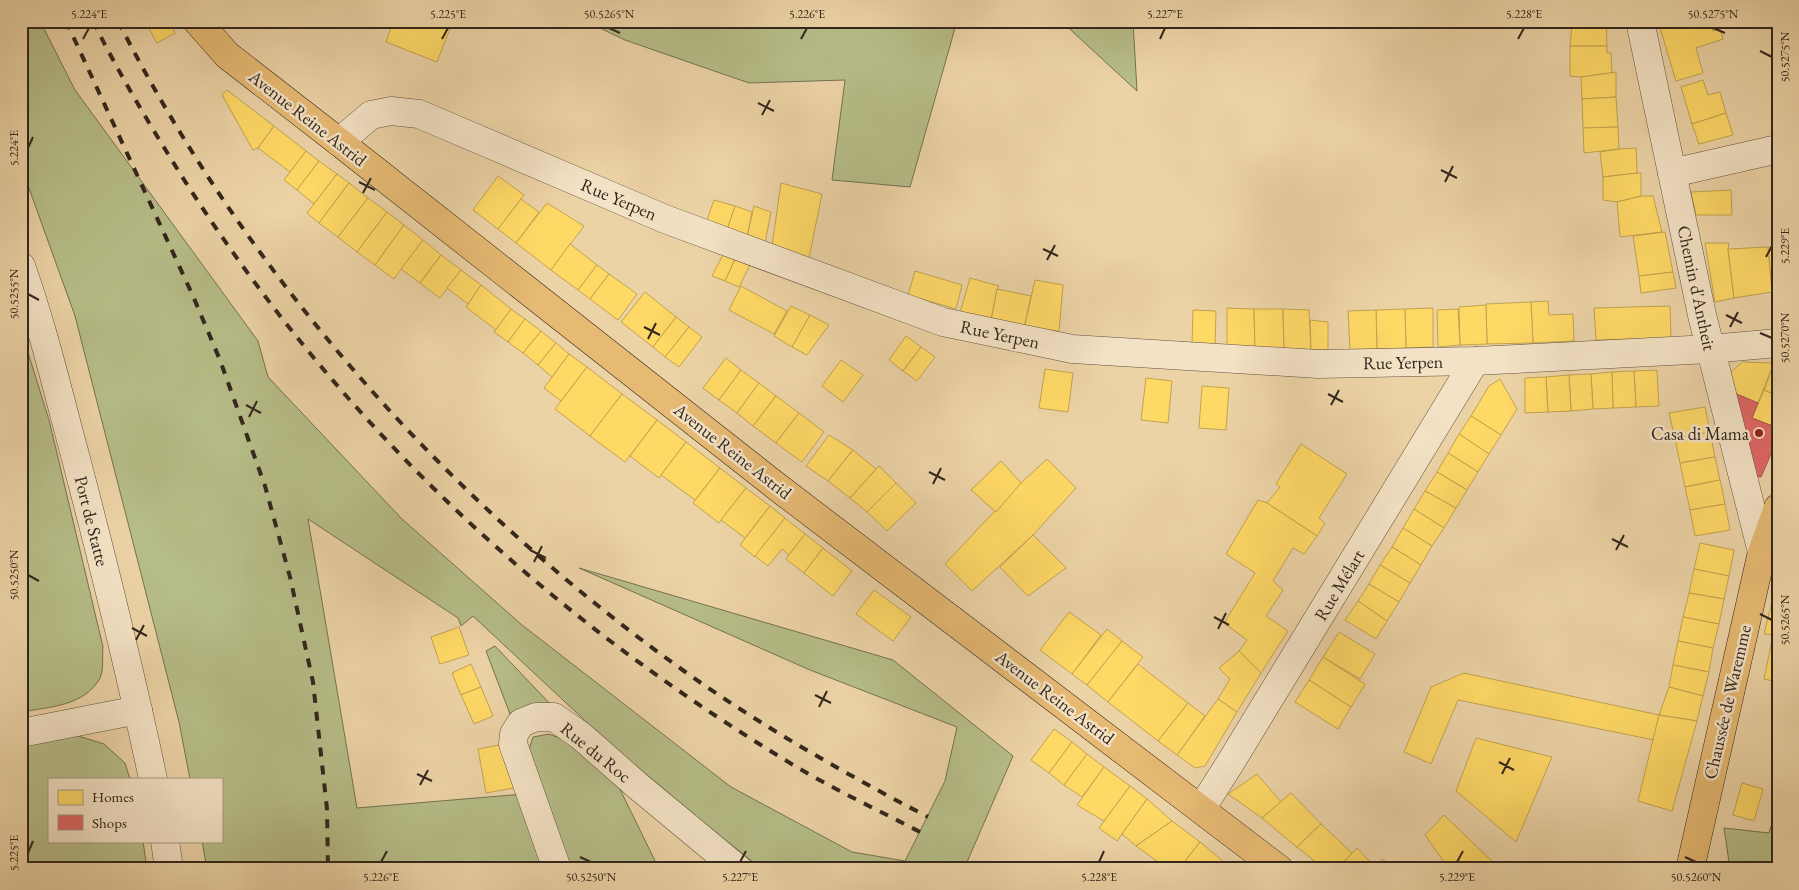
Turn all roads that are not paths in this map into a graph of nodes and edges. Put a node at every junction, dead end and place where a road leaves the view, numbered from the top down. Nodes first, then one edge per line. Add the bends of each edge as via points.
1 (197, 21) edge
2 (1640, 21) edge
3 (339, 142) junction
4 (1778, 150) edge
5 (1672, 173) junction
6 (21, 266) edge
7 (1778, 343) edge
8 (1710, 349) junction
9 (1475, 361) junction
10 (1778, 508) edge
11 (1762, 552) junction
12 (138, 710) junction
13 (21, 733) edge
14 (152, 778) edge
15 (1201, 808) junction
16 (165, 842) edge
17 (1696, 866) edge
18 (168, 869) edge
19 (557, 869) edge
20 (738, 869) edge
21 (1279, 869) edge

1 - 3 main road, Avenue Reine Astrid via 227,55
2 - 5 street, Chemin d'Antheit
3 - 9 street, Rue Yerpen via 370,115 391,111 419,114 664,219 943,322 1072,349 1318,364
3 - 15 main road, Avenue Reine Astrid via 776,486
4 - 5 street
5 - 8 street, Chemin d'Antheit
6 - 12 street, Port de Statte via 37,310
7 - 8 street, Rue Yerpen
8 - 9 street, Rue Yerpen
8 - 11 street, Chemin d'Antheit
9 - 15 street, Rue Mélart
10 - 11 main road, Chaussée de Waremme
11 - 17 main road, Chaussée de Waremme
12 - 13 street
12 - 14 street, Port de Statte
15 - 21 main road, Avenue Reine Astrid
16 - 18 street
19 - 20 street, Rue du Roc via 513,744 514,734 521,723 536,717 554,718 581,736

